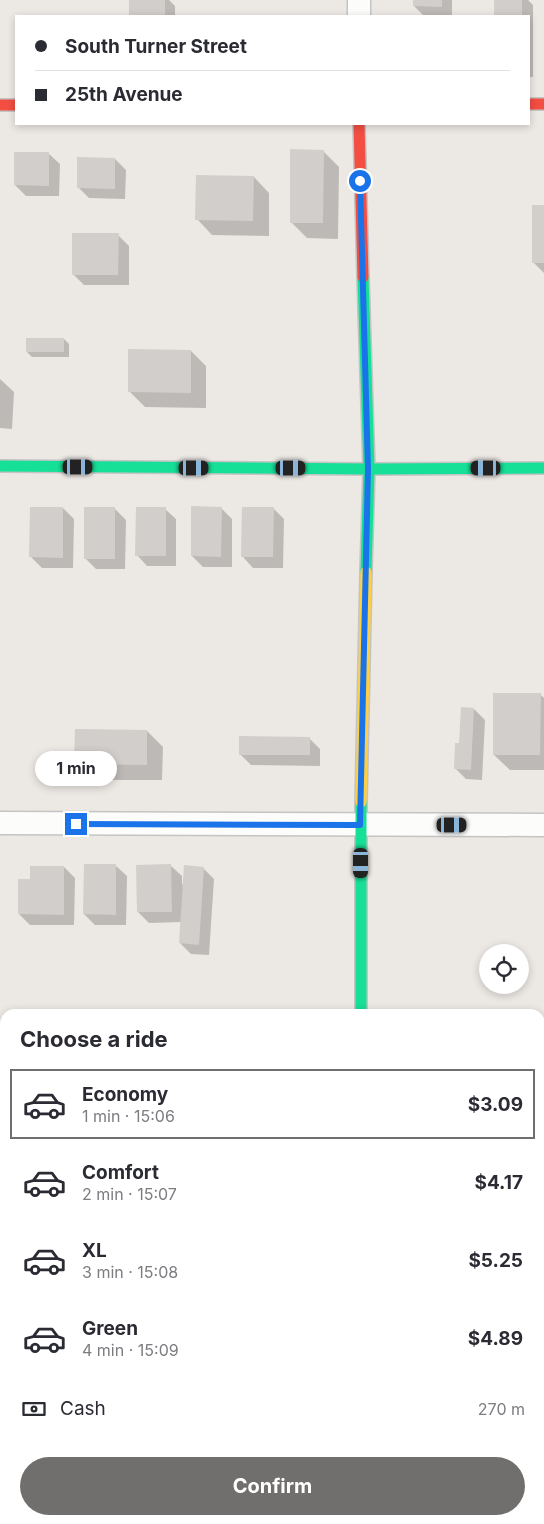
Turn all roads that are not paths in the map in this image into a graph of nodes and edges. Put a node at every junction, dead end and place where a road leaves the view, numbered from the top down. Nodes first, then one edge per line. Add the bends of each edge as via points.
1 (359, 0) edge
2 (359, 15) edge
3 (530, 104) edge
4 (544, 104) edge
5 (0, 105) edge
6 (15, 105) edge
7 (359, 125) edge
8 (0, 466) edge
9 (544, 468) edge
10 (368, 469) junction
11 (0, 823) edge
12 (360, 825) junction
13 (544, 825) edge
14 (361, 1009) edge

1 - 2 street
3 - 4 street
5 - 6 street
7 - 10 street
8 - 10 street
9 - 10 street
10 - 12 street
11 - 12 street
12 - 13 street
12 - 14 street

